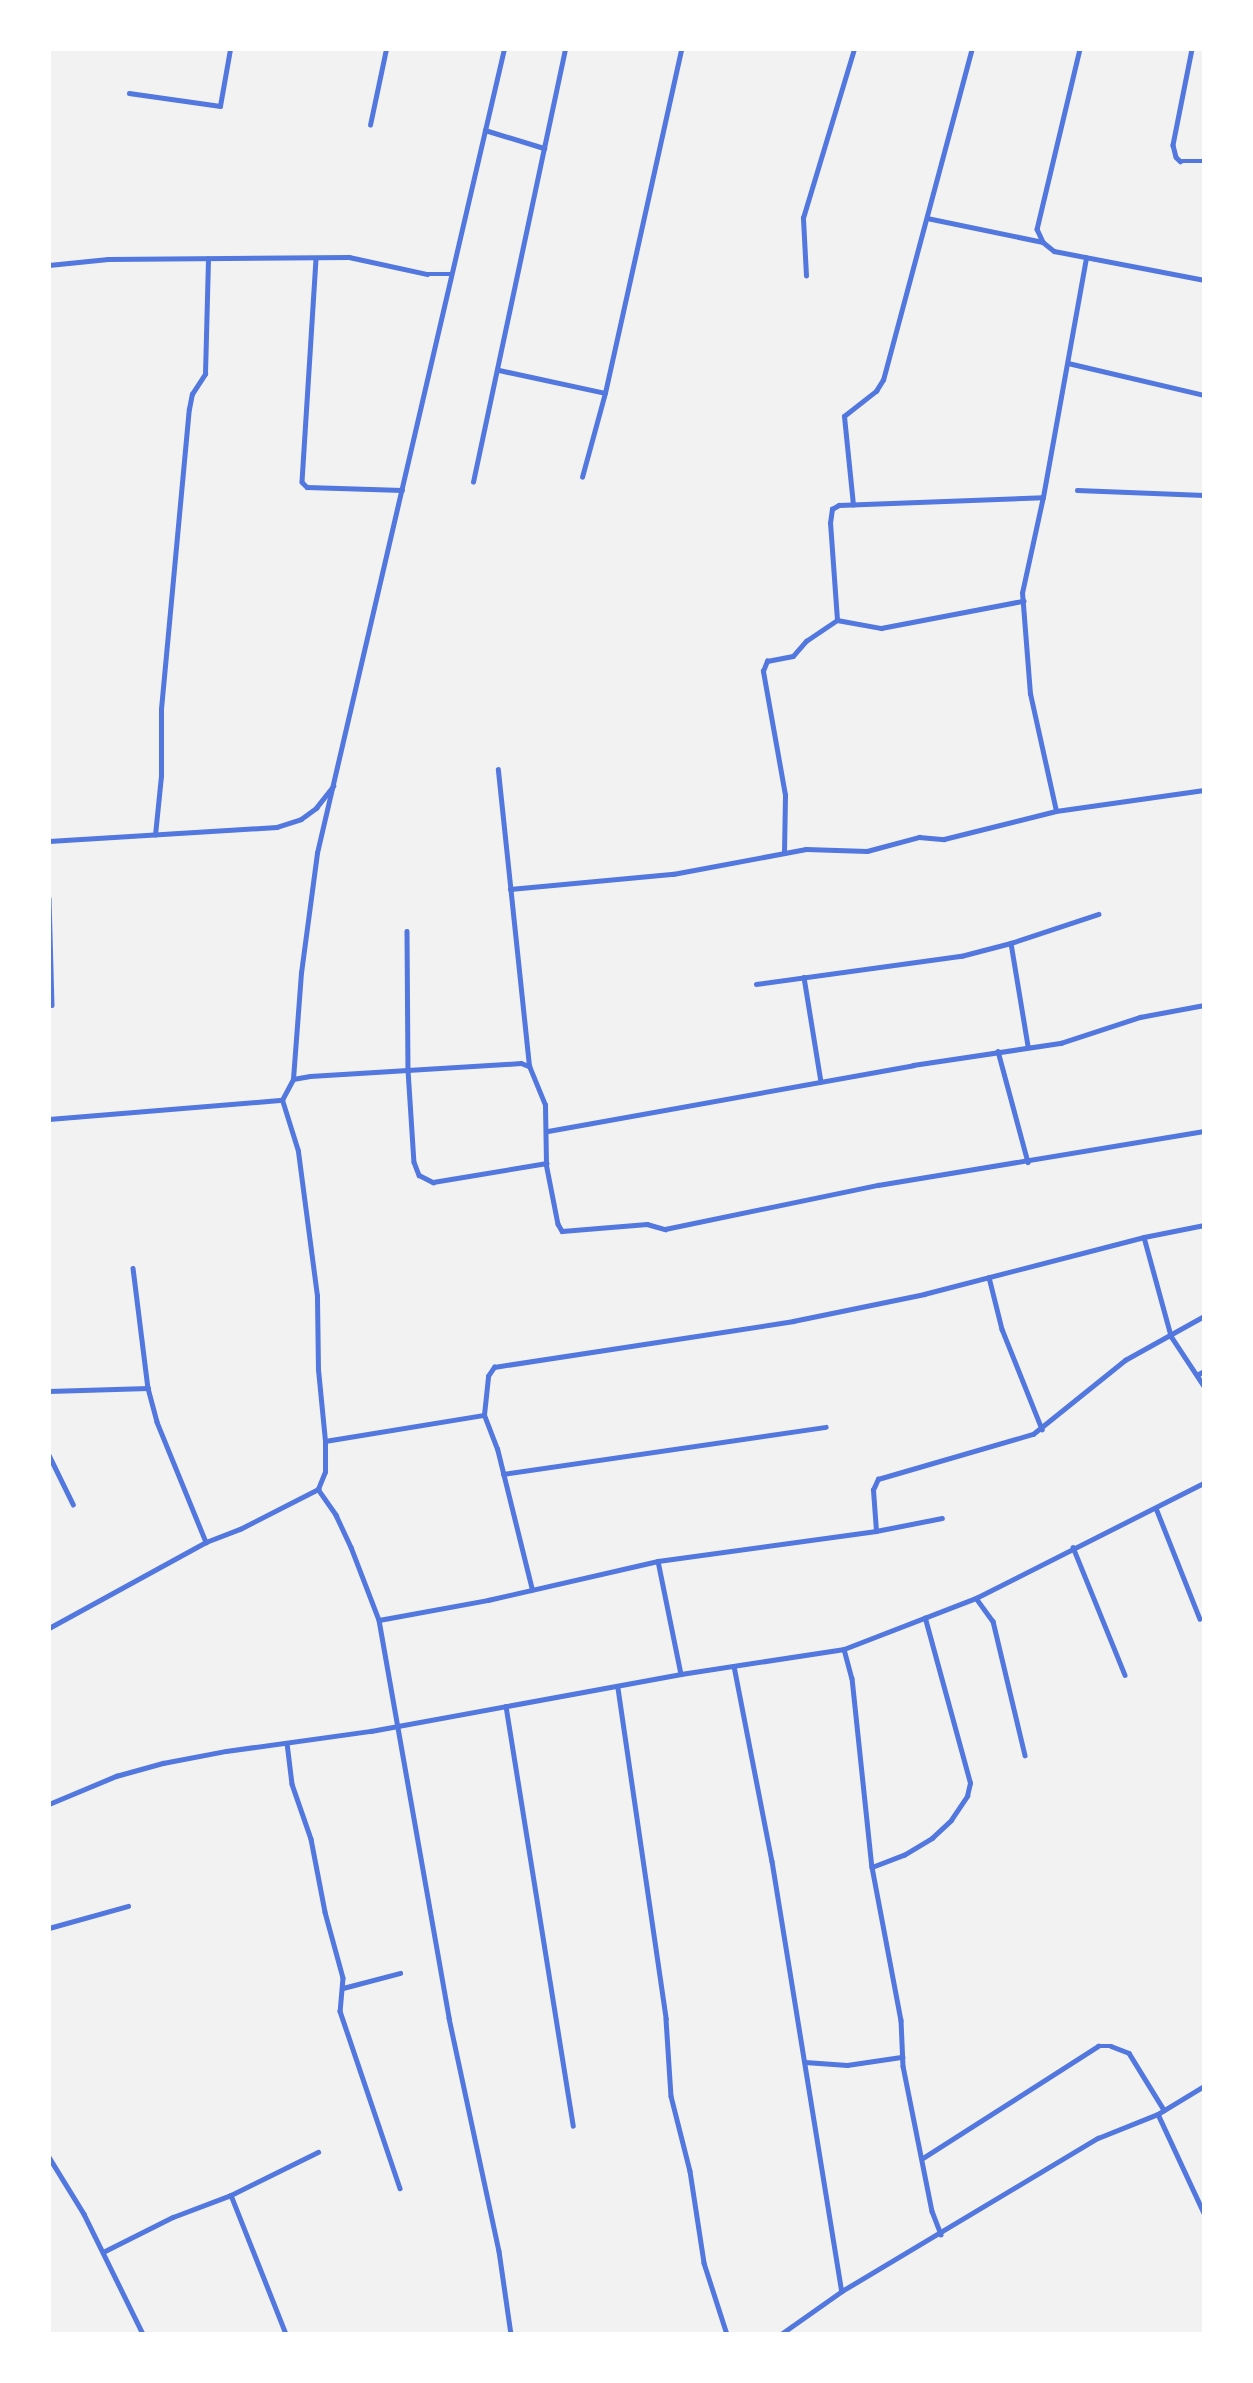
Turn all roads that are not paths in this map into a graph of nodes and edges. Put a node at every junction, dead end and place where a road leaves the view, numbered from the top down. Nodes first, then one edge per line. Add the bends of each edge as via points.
1 (230, 49) edge
2 (386, 49) edge
3 (504, 49) edge
4 (565, 49) edge
5 (681, 49) edge
6 (853, 49) edge
7 (972, 49) edge
8 (1080, 49) edge
9 (1192, 49) edge
10 (129, 93) dead end
11 (370, 125) dead end
12 (485, 130) junction
13 (544, 148) junction
14 (1204, 161) edge
15 (927, 218) junction
16 (1043, 242) junction
17 (1086, 258) junction
18 (208, 259) junction
19 (316, 259) junction
20 (49, 265) edge
21 (452, 274) junction
22 (806, 276) dead end
23 (1204, 280) edge
24 (1068, 363) junction
25 (499, 370) junction
26 (605, 393) junction
27 (1204, 395) edge
28 (582, 477) dead end
29 (473, 482) dead end
30 (402, 489) junction
31 (1077, 490) dead end
32 (1204, 495) edge
33 (1043, 497) junction
34 (853, 505) junction
35 (1023, 601) junction
36 (837, 620) junction
37 (498, 770) dead end
38 (335, 784) junction
39 (1204, 790) edge
40 (1056, 811) junction
41 (155, 835) junction
42 (49, 841) edge
43 (784, 853) junction
44 (510, 889) junction
45 (49, 898) edge
46 (1098, 914) dead end
47 (407, 931) dead end
48 (1011, 943) junction
49 (804, 977) junction
50 (756, 984) dead end
51 (52, 1005) dead end
52 (1204, 1005) edge
53 (1028, 1046) junction
54 (998, 1052) junction
55 (529, 1066) junction
56 (408, 1070) junction
57 (293, 1079) junction
58 (821, 1082) junction
59 (282, 1100) junction
60 (49, 1119) edge
61 (548, 1131) junction
62 (1204, 1132) edge
63 (1028, 1162) junction
64 (546, 1163) junction
65 (1204, 1225) edge
66 (1144, 1237) junction
67 (133, 1268) dead end
68 (989, 1277) junction
69 (1204, 1316) edge
70 (1171, 1336) junction
71 (1204, 1371) edge
72 (1197, 1375) junction
73 (1204, 1386) edge
74 (148, 1388) junction
75 (49, 1391) edge
76 (485, 1415) junction
77 (826, 1426) dead end
78 (1042, 1429) junction
79 (325, 1441) junction
80 (49, 1455) edge
81 (503, 1474) junction
82 (1204, 1483) edge
83 (318, 1489) junction
84 (74, 1504) dead end
85 (1156, 1508) junction
86 (942, 1518) dead end
87 (876, 1531) junction
88 (206, 1542) junction
89 (1073, 1547) junction
90 (658, 1561) junction
91 (532, 1590) junction
92 (976, 1598) junction
93 (925, 1618) junction
94 (379, 1619) junction
95 (1200, 1619) dead end
96 (49, 1628) edge
97 (844, 1649) junction
98 (734, 1666) junction
99 (681, 1674) junction
100 (1125, 1675) dead end
101 (618, 1687) junction
102 (506, 1706) junction
103 (396, 1725) junction
104 (287, 1743) junction
105 (1025, 1755) dead end
106 (49, 1804) edge
107 (872, 1867) junction
108 (128, 1906) dead end
109 (49, 1928) edge
110 (400, 1973) dead end
111 (343, 1988) junction
112 (902, 2057) junction
113 (805, 2062) junction
114 (1204, 2086) edge
115 (1164, 2110) junction
116 (1158, 2114) junction
117 (573, 2126) dead end
118 (318, 2152) dead end
119 (49, 2157) edge
120 (923, 2158) junction
121 (400, 2188) dead end
122 (231, 2195) junction
123 (1204, 2213) edge
124 (941, 2234) junction
125 (103, 2252) junction
126 (842, 2291) junction
127 (143, 2334) edge
128 (286, 2334) edge
129 (511, 2334) edge
130 (727, 2334) edge
131 (781, 2334) edge

1 - 10 street via 220,106
2 - 11 street
3 - 12 street
4 - 13 street
5 - 26 street
6 - 22 street via 803,218
7 - 15 street
8 - 16 street via 1037,229
9 - 14 street via 1173,145 1180,160
12 - 13 street
12 - 21 street
13 - 25 street
15 - 16 street
15 - 34 street via 883,380 844,416
16 - 17 street via 1054,251
17 - 23 street
17 - 24 street
18 - 19 street
18 - 20 street via 107,259
18 - 41 street via 205,374 192,394 189,409 161,709
19 - 21 street via 349,257 427,274
19 - 30 street via 302,482 307,487
21 - 30 street
24 - 27 street
24 - 33 street
25 - 26 street
25 - 29 street
26 - 28 street
30 - 38 street
31 - 32 street
33 - 34 street
33 - 35 street
34 - 36 street via 832,509
35 - 36 street via 881,628
35 - 40 street via 1030,694
36 - 43 street via 793,656 763,666 785,795
37 - 44 street
38 - 41 street via 316,808 277,827
38 - 57 street via 317,853
39 - 40 street
40 - 43 street via 944,839 919,838 867,851 816,848
41 - 42 street
43 - 44 street via 673,874
44 - 55 street
45 - 51 street
46 - 48 street
47 - 56 street
48 - 49 street via 961,956
48 - 53 street
49 - 50 street
49 - 58 street
52 - 53 street via 1140,1017 1061,1043
53 - 54 street
54 - 58 street
54 - 63 street
55 - 56 street
55 - 61 street via 542,1092
56 - 57 street
56 - 64 street via 414,1161 419,1175 433,1182
57 - 59 street
58 - 61 street
59 - 60 street
59 - 79 street via 298,1151 305,1197 317,1296
61 - 64 street
62 - 63 street
63 - 64 street via 878,1185 665,1229 647,1224 584,1231 562,1231 558,1224
65 - 66 street
66 - 68 street
66 - 70 street
67 - 74 street
68 - 76 street via 793,1321 505,1363 494,1367 488,1376
68 - 78 street via 1007,1342
69 - 70 street
70 - 72 street
70 - 78 street via 1125,1360
71 - 72 street
72 - 73 street
74 - 75 street
74 - 88 street via 157,1422
76 - 79 street
76 - 81 street
77 - 81 street
78 - 87 street via 878,1479 873,1490
79 - 83 street via 325,1472
80 - 84 street
81 - 91 street
82 - 85 street
83 - 88 street
83 - 94 street via 336,1515
85 - 89 street
85 - 95 street
86 - 87 street
87 - 90 street
88 - 96 street
89 - 92 street
89 - 100 street
90 - 91 street
90 - 99 street
91 - 94 street
92 - 93 street
92 - 105 street via 993,1620
93 - 97 street
93 - 107 street via 970,1783 967,1796 932,1838
94 - 103 street
97 - 98 street
97 - 107 street via 852,1678
98 - 99 street
98 - 113 street
99 - 101 street
101 - 102 street
101 - 130 street via 666,2019 671,2096 690,2171 704,2263
102 - 103 street
102 - 117 street
103 - 104 street
103 - 129 street via 449,2018 499,2251
104 - 106 street via 163,1763 116,1776
104 - 111 street via 292,1784 311,1839
107 - 112 street via 901,2020
108 - 109 street
110 - 111 street
111 - 121 street via 340,2011
112 - 113 street via 847,2065
112 - 120 street
113 - 126 street
114 - 115 street
115 - 116 street
115 - 120 street via 1129,2053 1098,2046
116 - 123 street
116 - 124 street via 1098,2138
118 - 122 street
119 - 125 street
120 - 124 street
122 - 125 street
122 - 128 street
124 - 126 street
125 - 127 street
126 - 131 street

